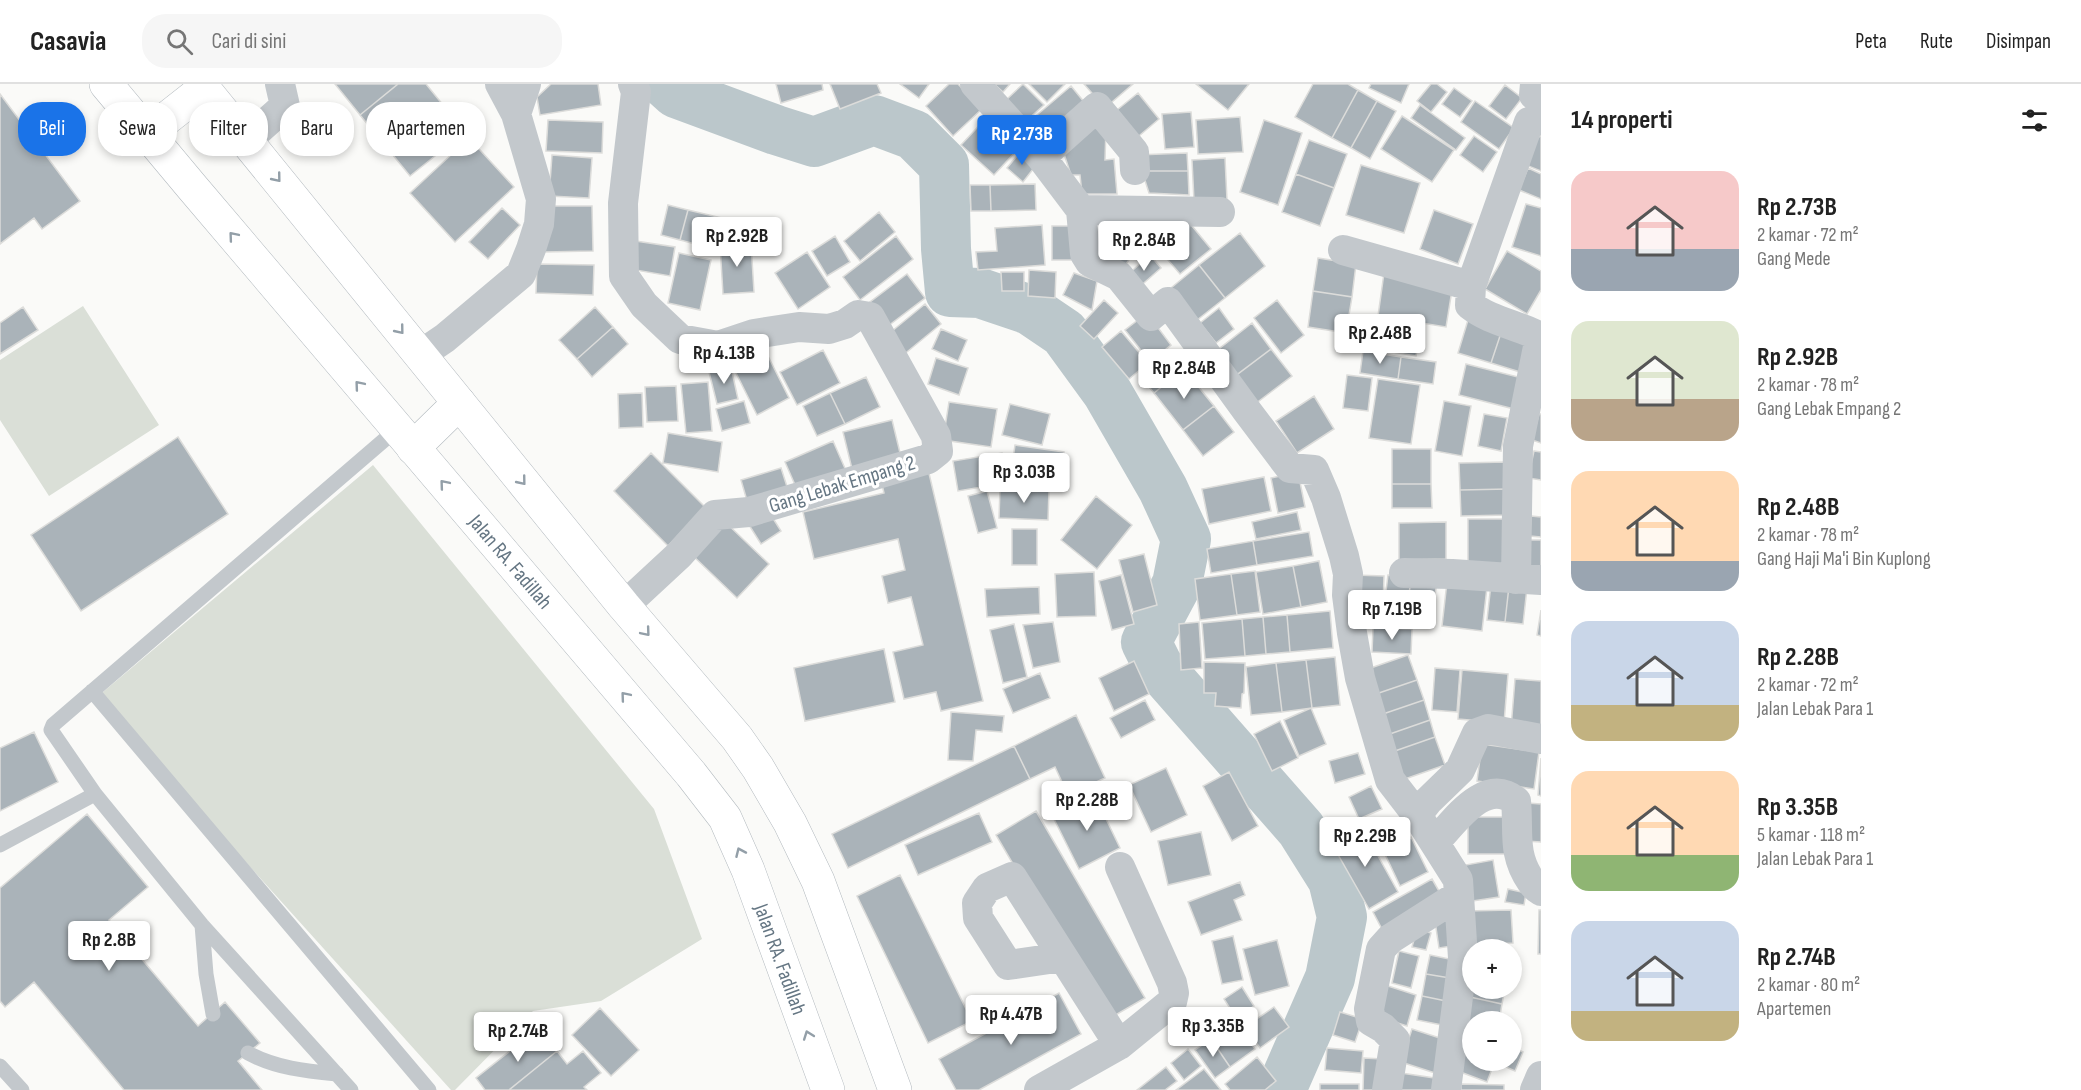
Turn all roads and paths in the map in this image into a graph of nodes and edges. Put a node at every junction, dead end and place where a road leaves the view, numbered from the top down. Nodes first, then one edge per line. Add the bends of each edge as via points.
1 (106, 84) edge
2 (280, 84) edge
3 (500, 84) edge
4 (526, 84) edge
5 (633, 84) edge
6 (975, 84) edge
7 (1536, 84) edge
8 (202, 86) edge
9 (1541, 100) edge
10 (121, 102) edge
11 (215, 102) edge
12 (177, 108) edge
13 (516, 114) junction
14 (1541, 120) edge
15 (268, 121) edge
16 (167, 156) edge
17 (260, 156) edge
18 (1041, 157) junction
19 (1135, 170) dead end
20 (1081, 210) junction
21 (1220, 212) dead end
22 (1343, 250) dead end
23 (1471, 285) junction
24 (1540, 337) edge
25 (420, 355) junction
26 (459, 404) junction
27 (405, 439) junction
28 (1404, 573) dead end
29 (1529, 580) edge
30 (624, 606) junction
31 (92, 691) junction
32 (1541, 739) edge
33 (95, 794) junction
34 (1417, 814) junction
35 (1435, 842) junction
36 (0, 845) edge
37 (1120, 867) dead end
38 (1541, 891) edge
39 (1459, 895) junction
40 (202, 925) junction
41 (1063, 957) dead end
42 (213, 1014) dead end
43 (1119, 1045) junction
44 (248, 1053) dead end
45 (0, 1066) edge
46 (337, 1074) junction
47 (1541, 1076) edge
48 (22, 1090) edge
49 (351, 1090) edge
50 (429, 1090) edge
51 (828, 1090) edge
52 (895, 1090) edge
53 (1039, 1090) edge
54 (1387, 1090) edge
55 (1446, 1090) edge
56 (1535, 1090) edge

1 - 10 main road, Jalan RA. Fadillah
2 - 15 street via 285,106
3 - 13 street
4 - 13 street
5 - 30 street, Gang Lebak Empang 2 via 636,92 623,203 624,276 644,305 680,339 718,346 754,334 799,327 829,329 858,315 870,317 936,436 938,451 928,459 749,512 715,515
6 - 18 street
7 - 9 street via 1534,95
8 - 11 main road
8 - 12 main road
13 - 25 street via 541,200 531,249 521,274
14 - 23 street via 1529,122
27 -> 16 main road, Jalan RA. Fadillah
17 -> 25 main road
18 - 19 street via 1097,107 1134,152
18 - 20 street
20 - 21 street
20 - 34 street via 1085,254 1090,262 1119,276 1151,316 1168,302 1290,468 1314,470 1344,556 1360,678 1390,780
22 - 23 street
23 - 24 street via 1470,305
24 - 29 street via 1518,446
25 - 26 main road
26 - 27 main road
26 -> 30 main road
27 - 31 lane
51 -> 27 main road, Jalan RA. Fadillah via 748,870 725,818
28 - 29 street
30 -> 52 main road via 737,738 772,790 818,881
31 - 33 lane via 51,730
31 - 50 lane
32 - 34 street via 1488,729 1477,734 1460,770
33 - 36 lane
33 - 40 lane
34 - 35 street
35 - 38 street via 1483,795 1492,792 1510,796 1516,801 1516,839 1522,868
35 - 39 street via 1458,880
37 - 43 street via 1173,993 1168,1006
39 - 54 street via 1390,939 1381,949 1369,1009 1371,1021 1395,1040
39 - 55 street via 1463,958
40 - 42 lane
40 - 46 lane
41 - 43 street
43 - 53 street
44 - 46 lane via 287,1068
45 - 48 lane
46 - 49 lane
47 - 56 street

